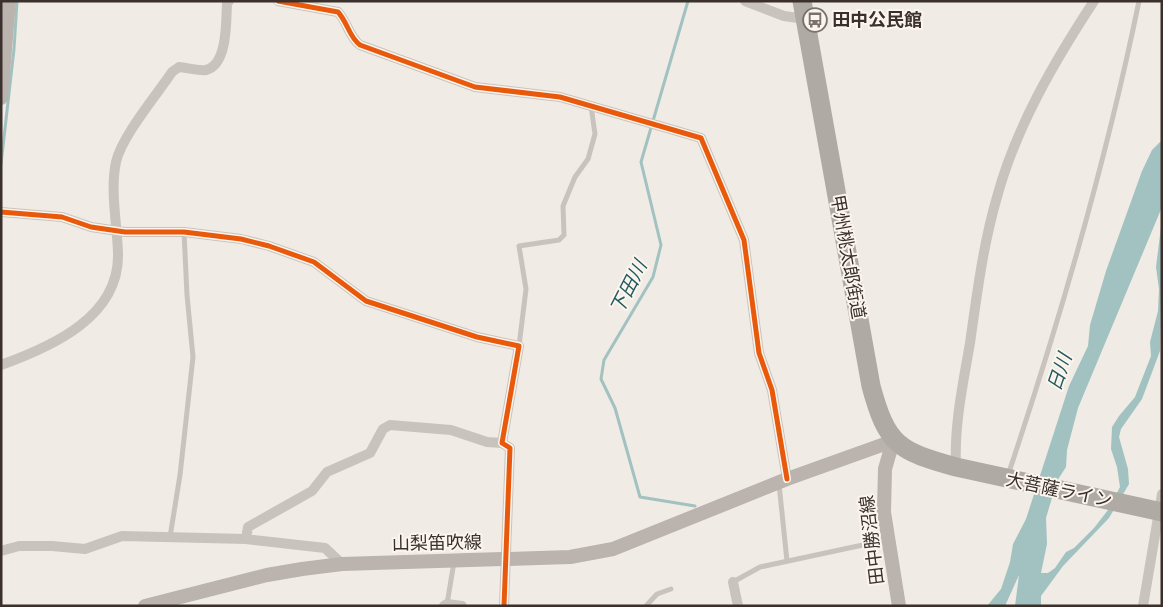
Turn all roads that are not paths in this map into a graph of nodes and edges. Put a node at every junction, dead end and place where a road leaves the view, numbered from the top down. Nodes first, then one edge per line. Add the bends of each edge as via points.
1 (229, 1) edge
2 (278, 1) edge
3 (745, 1) edge
4 (1094, 1) edge
5 (1139, 1) edge
6 (6, 5) edge
7 (804, 10) edge
8 (1, 98) edge
9 (591, 105) junction
10 (1, 212) edge
11 (116, 231) junction
12 (184, 232) junction
13 (519, 346) junction
14 (1, 365) edge
15 (894, 441) junction
16 (502, 443) junction
17 (956, 467) junction
18 (1007, 479) junction
19 (783, 481) junction
20 (1158, 507) edge
21 (170, 537) junction
22 (246, 539) junction
23 (887, 540) junction
24 (1, 551) edge
25 (505, 560) junction
26 (454, 561) junction
27 (787, 561) junction
28 (342, 564) junction
29 (733, 582) joint
30 (672, 589) dead end
31 (445, 605) edge
32 (145, 606) edge
33 (462, 606) edge
34 (504, 606) edge
35 (646, 606) edge
36 (738, 606) edge
37 (899, 606) edge
38 (1143, 606) edge

1 - 11 street via 220,58 212,68 179,67 172,72 119,152 114,175
2 - 9 street via 338,12 348,23 352,39 360,45 475,87 560,97
3 - 7 street via 784,16
4 - 17 street via 1066,43 1018,136 997,197 982,263 959,409
5 - 18 lane via 1126,67 1052,344
6 - 8 main road
7 - 15 highway, 甲州桃太郎街道 via 871,386 884,426
9 - 13 lane via 595,134 588,160 575,177 563,206 564,235 559,240 519,246 526,289
9 - 19 street via 701,138 744,240 759,353 772,390
10 - 11 street via 62,217
11 - 12 street
11 - 14 street via 118,255 114,281 103,304 60,341
12 - 13 street via 269,246 314,262 366,301 477,337
12 - 21 lane via 186,296 193,357
13 - 16 street
15 - 17 highway, 甲州桃太郎街道 via 923,458
15 - 19 main road, 山梨笛吹線
15 - 23 main road, 田中勝沼線 via 885,469
16 - 22 street via 487,442 451,430 390,425 383,429 370,452 327,472 312,490 248,527
16 - 25 street via 510,448
17 - 18 highway, 大菩薩ライン
18 - 20 highway, 大菩薩ライン
19 - 25 main road, 山梨笛吹線 via 614,549 570,557
19 - 27 lane
20 - 38 street
21 - 22 street
21 - 24 street via 122,536 85,549 19,546
22 - 28 street via 325,548
23 - 27 lane
23 - 37 main road, 田中勝沼線
25 - 26 main road, 山梨笛吹線
25 - 34 street
26 - 28 main road, 山梨笛吹線
26 - 31 lane
27 - 29 lane via 760,567
28 - 32 main road, 山梨笛吹線 via 267,575
29 - 36 street
30 - 35 lane via 662,590
31 - 33 street

